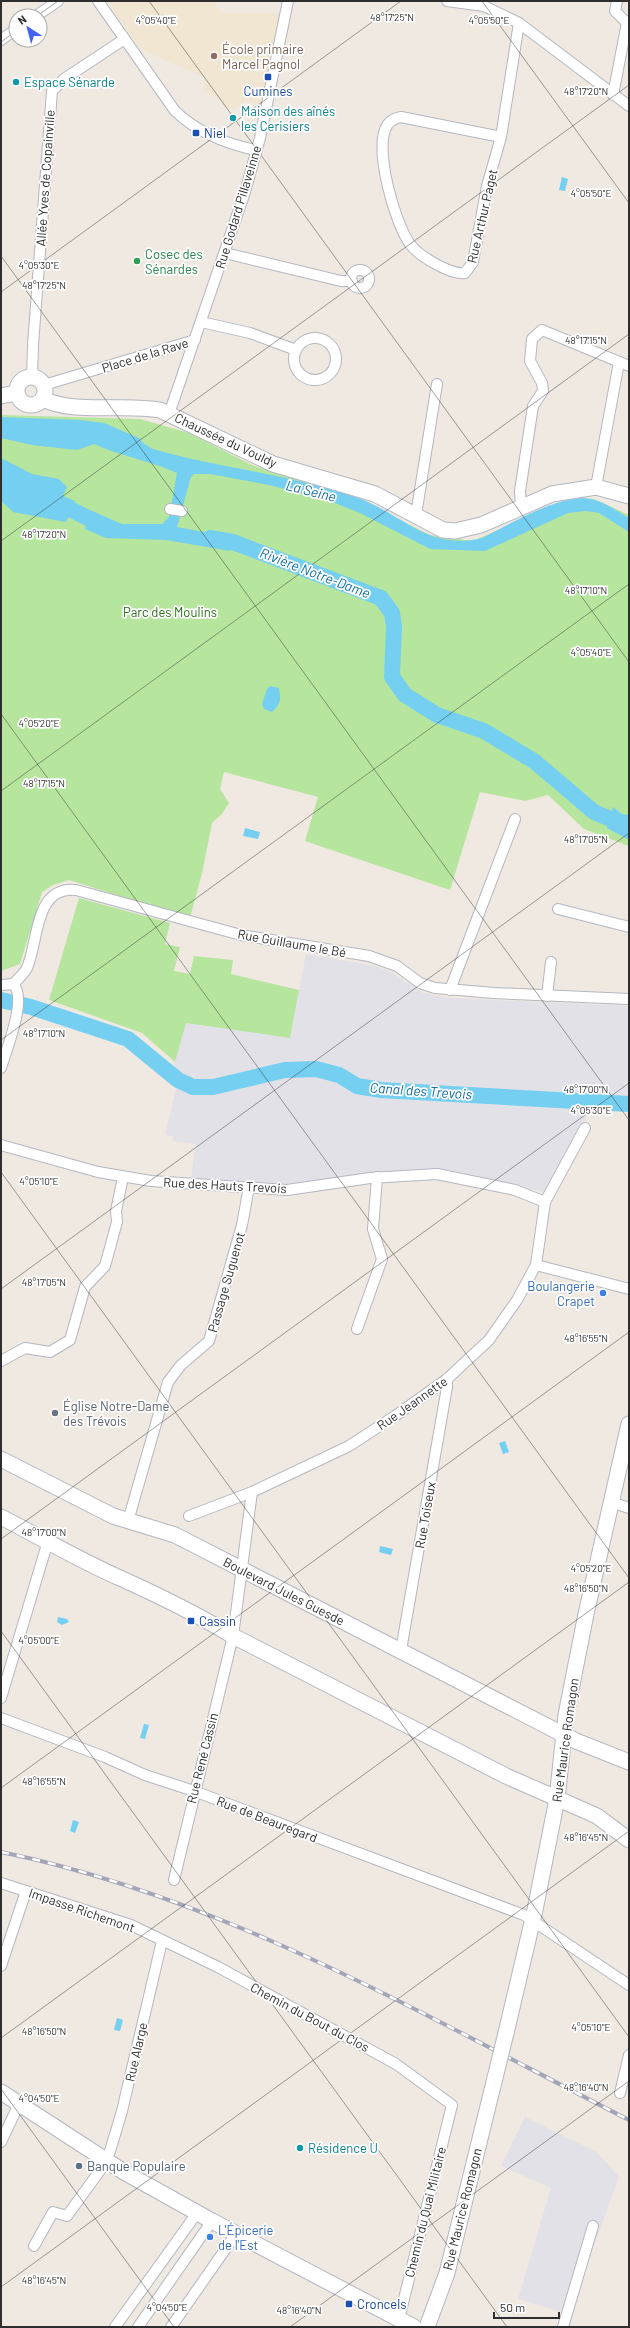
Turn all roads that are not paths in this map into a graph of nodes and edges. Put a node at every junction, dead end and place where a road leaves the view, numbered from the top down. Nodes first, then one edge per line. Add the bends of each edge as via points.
1 (58, 1) edge
2 (98, 1) edge
3 (288, 1) edge
4 (447, 1) edge
5 (617, 1) edge
6 (48, 8) edge
7 (628, 19) edge
8 (519, 23) junction
9 (123, 40) junction
10 (612, 95) junction
11 (629, 106) edge
12 (501, 137) junction
13 (256, 150) junction
14 (225, 254) junction
15 (352, 281) dead end
16 (201, 322) junction
17 (195, 340) junction
18 (296, 350) junction
19 (619, 362) junction
20 (629, 366) edge
21 (437, 384) dead end
22 (40, 387) junction
23 (16, 393) junction
24 (1, 396) edge
25 (168, 414) junction
26 (596, 487) junction
27 (629, 496) edge
28 (522, 507) junction
29 (170, 509) dead end
30 (182, 511) dead end
31 (416, 515) junction
32 (515, 819) dead end
33 (558, 909) dead end
34 (629, 927) edge
35 (551, 962) dead end
36 (1, 984) edge
37 (15, 988) junction
38 (450, 990) junction
39 (547, 996) junction
40 (629, 999) edge
41 (1, 1068) edge
42 (585, 1128) dead end
43 (1, 1145) edge
44 (123, 1177) junction
45 (377, 1177) junction
46 (249, 1187) junction
47 (545, 1202) junction
48 (536, 1264) junction
49 (629, 1289) edge
50 (357, 1329) dead end
51 (1, 1361) edge
52 (447, 1379) junction
53 (629, 1424) edge
54 (1, 1459) edge
55 (252, 1492) junction
56 (611, 1502) junction
57 (629, 1508) edge
58 (189, 1516) dead end
59 (1, 1517) edge
60 (128, 1521) junction
61 (48, 1541) junction
62 (241, 1568) junction
63 (233, 1636) junction
64 (401, 1650) junction
65 (1, 1698) edge
66 (1, 1718) edge
67 (563, 1733) junction
68 (629, 1762) edge
69 (194, 1791) junction
70 (557, 1799) junction
71 (629, 1840) edge
72 (174, 1880) dead end
73 (1, 1884) edge
74 (26, 1890) junction
75 (533, 1920) junction
76 (162, 1941) junction
77 (1, 1966) edge
78 (629, 1985) edge
79 (629, 2055) edge
80 (1, 2092) edge
81 (620, 2093) dead end
82 (19, 2104) junction
83 (452, 2105) joint
84 (1, 2142) edge
85 (106, 2161) junction
86 (197, 2213) junction
87 (212, 2221) junction
88 (593, 2226) dead end
89 (236, 2234) junction
90 (34, 2246) dead end
91 (399, 2319) junction
92 (115, 2327) edge
93 (138, 2327) edge
94 (171, 2327) edge
95 (414, 2327) edge
96 (427, 2327) edge
97 (563, 2327) edge

1 - 6 street
2 - 9 street
3 - 13 street, Rue Godard Pillaveinne via 284,32
4 - 8 street via 484,6
5 - 7 street via 615,11
7 - 10 street
8 - 10 street
8 - 12 street, Rue Arthur Paget
9 - 13 street via 175,111 189,124 235,146
9 - 22 street, Allée Yves de Copainville via 64,79 52,91 33,346
10 - 11 street
12 - 12 street, Rue Arthur Paget via 487,186 473,262 465,273 458,274 422,256 410,245 403,233 385,179 382,148 387,125 393,119 401,117
13 - 14 street, Rue Godard Pillaveinne
14 - 15 street via 341,281
14 - 16 street, Rue Godard Pillaveinne
16 - 17 street, Rue Godard Pillaveinne
16 - 18 street via 250,333
17 - 22 street, Place de la Rave
17 - 25 street, Place de la Rave
18 - 18 street via 300,344 312,338 325,341 334,350 336,357 333,370 322,379 308,379 297,370 294,357
19 - 20 street
19 - 26 street
19 - 28 street via 542,330 532,339 530,361 542,383 543,391 533,406 520,491
21 - 31 street
22 - 23 street via 20,381
22 - 23 street via 38,404 31,406 19,400
22 - 25 street, Chaussée du Vouldy via 62,406 142,407
23 - 24 street
25 - 31 street, Chaussée du Vouldy via 273,464 364,489
26 - 27 street, Chaussée du Vouldy
26 - 28 street, Chaussée du Vouldy via 552,494
28 - 31 street, Chaussée du Vouldy via 481,525 455,531 443,530
29 - 30 street
32 - 38 street
33 - 34 street
35 - 39 street
36 - 37 street
37 - 38 street, Rue Guillaume le Bé via 27,969 45,903 64,889 76,890 241,935 369,956 397,966 420,984
37 - 41 street via 18,1012
38 - 39 street, Rue Guillaume le Bé
39 - 40 street, Rue Guillaume le Bé
42 - 47 street
43 - 44 street, Rue des Hauts Trevois
44 - 46 street, Rue des Hauts Trevois
44 - 51 street via 116,1211 117,1222 105,1266 85,1287 70,1340 50,1352 25,1348
45 - 46 street, Rue des Hauts Trevois via 287,1190
45 - 47 street, Rue des Hauts Trevois via 437,1174 515,1190
45 - 50 street via 373,1228 382,1259
46 - 60 street, Passage Suguenot via 242,1225 209,1341 181,1365 168,1382
47 - 48 street, Rue Jeannette
48 - 49 street
48 - 52 street, Rue Jeannette via 518,1300 489,1340
52 - 55 street, Rue Jeannette via 349,1446
52 - 64 street, Rue Toiseux
53 - 56 street, Rue Maurice Romagon
54 - 60 street, Boulevard Jules Guesde via 113,1516
55 - 58 street, Rue Jeannette
55 - 62 street, Rue René Cassin
56 - 57 street
56 - 67 street, Rue Maurice Romagon
59 - 61 street
60 - 62 street, Boulevard Jules Guesde via 169,1532
61 - 63 street via 196,1613
61 - 65 street
62 - 63 street, Rue René Cassin
62 - 64 street, Boulevard Jules Guesde
63 - 69 street, Rue René Cassin
63 - 70 street via 506,1776
64 - 67 street, Boulevard Jules Guesde
66 - 69 street, Rue de Beauregard via 105,1757 145,1775
67 - 68 street, Boulevard Jules Guesde
67 - 70 street, Rue Maurice Romagon
69 - 72 street, Rue René Cassin
69 - 75 street, Rue de Beauregard
70 - 71 street via 607,1822
70 - 75 street, Rue Maurice Romagon
73 - 74 street, Impasse Richemont
74 - 76 street, Impasse Richemont via 131,1925
74 - 77 street
75 - 78 street, Rue de Beauregard
75 - 96 street, Rue Maurice Romagon, bridge via 447,2272
76 - 83 street, Chemin du Bout du Clos via 218,1967 396,2064
76 - 85 street, Rue Alarge via 122,2111
79 - 81 street
80 - 82 street
82 - 84 street
82 - 85 street
83 - 91 street, Chemin du Quai Militaire
85 - 86 street
85 - 90 street, Rue Alarge via 67,2216 54,2212
86 - 87 street
86 - 92 street
87 - 89 street
87 - 93 street
88 - 97 street
89 - 91 street
89 - 94 street
91 - 95 street

